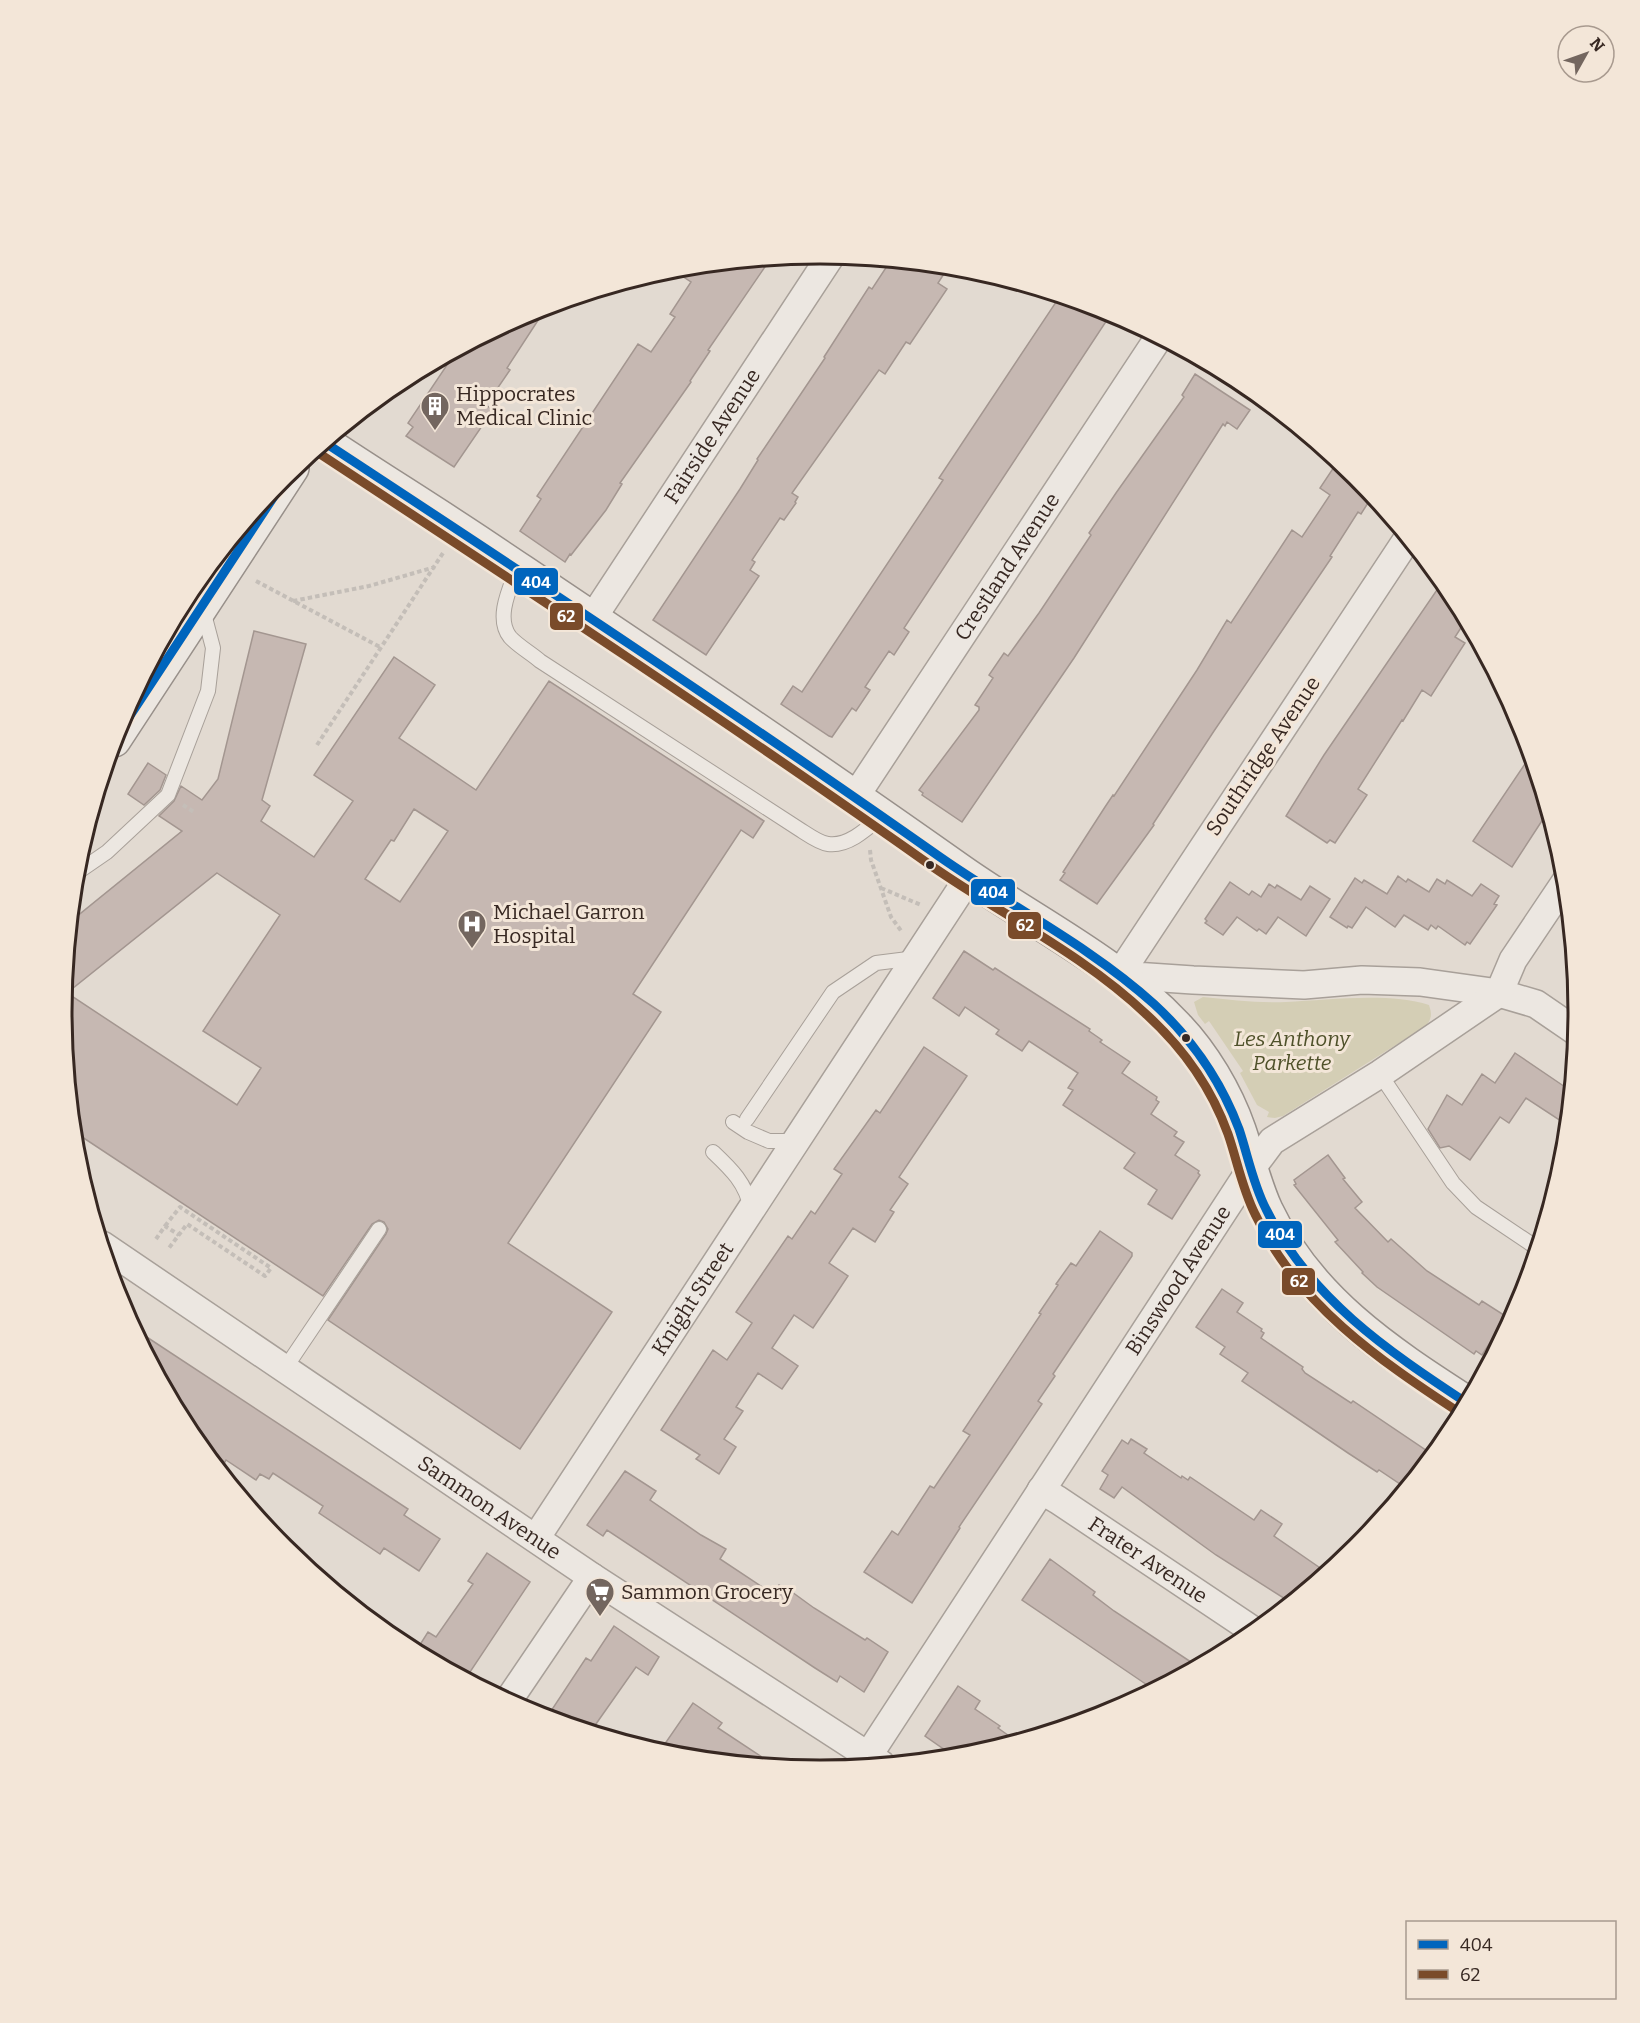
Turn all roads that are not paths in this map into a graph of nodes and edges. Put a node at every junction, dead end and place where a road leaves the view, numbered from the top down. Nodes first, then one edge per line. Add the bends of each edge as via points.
1 (825, 264) edge
2 (1155, 343) edge
3 (330, 446) edge
4 (263, 513) edge
5 (1404, 545) edge
6 (517, 569) junction
7 (202, 606) junction
8 (592, 619) junction
9 (141, 700) edge
10 (855, 797) junction
11 (876, 829) junction
12 (86, 866) edge
13 (969, 877) junction
14 (1558, 892) edge
15 (910, 948) junction
16 (1119, 975) junction
17 (1499, 993) junction
18 (1567, 1026) edge
19 (1380, 1074) junction
20 (796, 1141) junction
21 (713, 1152) dead end
22 (1251, 1169) junction
23 (751, 1209) junction
24 (379, 1229) dead end
25 (1531, 1244) edge
26 (112, 1252) edge
27 (284, 1370) junction
28 (1460, 1399) edge
29 (1041, 1490) junction
30 (536, 1538) junction
31 (592, 1577) junction
32 (1246, 1626) edge
33 (513, 1693) edge
34 (877, 1757) edge
35 (872, 1758) edge

1 - 8 street, Fairside Avenue
2 - 10 street, Crestland Avenue
3 - 6 street
4 - 7 street
5 - 16 street, Southridge Avenue
6 - 8 street
6 - 11 lane via 507,595 504,620 510,636 540,661 827,844
7 - 9 street
7 - 12 lane via 213,648 208,691 168,795
8 - 10 street
10 - 11 street
11 - 13 street
13 - 15 street, Knight Street
13 - 16 street
14 - 17 street via 1513,960
15 - 20 street, Knight Street
15 - 20 lane via 876,963 833,992 740,1121 769,1141
16 - 17 street via 1304,985 1362,980 1420,982
16 - 22 street via 1176,1025 1196,1051 1228,1102
17 - 18 street via 1536,1005
17 - 19 street, Binswood Avenue
19 - 22 street, Binswood Avenue via 1272,1141
19 - 25 lane via 1453,1183 1476,1208
20 - 23 street, Knight Street
21 - 23 lane via 737,1174
22 - 28 street via 1276,1231 1334,1306 1415,1370
22 - 29 street, Binswood Avenue
23 - 30 street, Knight Street
24 - 27 lane
26 - 27 street, Sammon Avenue
27 - 30 street, Sammon Avenue
29 - 32 street, Frater Avenue
29 - 34 street, Binswood Avenue
30 - 31 street, Sammon Avenue
31 - 33 street
31 - 35 street, Sammon Avenue

